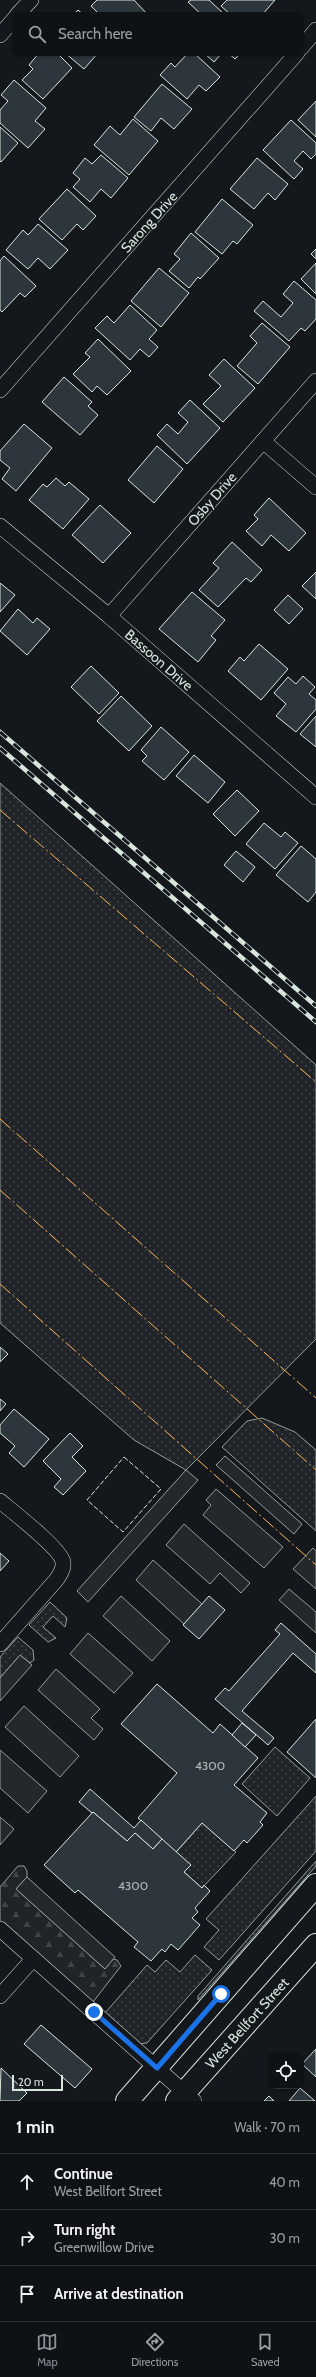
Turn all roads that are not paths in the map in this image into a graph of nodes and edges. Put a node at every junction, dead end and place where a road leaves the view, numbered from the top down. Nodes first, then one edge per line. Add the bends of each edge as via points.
1 (31, 0) edge
2 (21, 12) edge
3 (12, 21) edge
4 (316, 30) edge
5 (0, 35) edge
6 (304, 44) edge
7 (294, 56) edge
8 (316, 381) edge
9 (0, 390) edge
10 (263, 441) junction
11 (316, 487) edge
12 (0, 526) edge
13 (108, 616) junction
14 (316, 797) edge
15 (0, 1501) edge
16 (0, 1644) edge
17 (316, 1885) edge
18 (0, 1929) edge
19 (316, 1945) edge
20 (33, 1959) junction
21 (0, 1996) edge
22 (157, 2068) junction
23 (185, 2098) edge
24 (127, 2101) edge

1 - 2 street
3 - 5 street
4 - 6 street
7 - 9 street, Sarong Drive
8 - 10 street, Osby Drive
10 - 11 street
10 - 13 street, Osby Drive
12 - 13 street, Bassoon Drive
13 - 14 street, Bassoon Drive
15 - 16 street via 61,1556 62,1571
17 - 22 main road
18 - 20 street
19 - 23 main road, West Bellfort Street
20 - 21 street
20 - 22 street
22 - 23 street
22 - 24 main road

